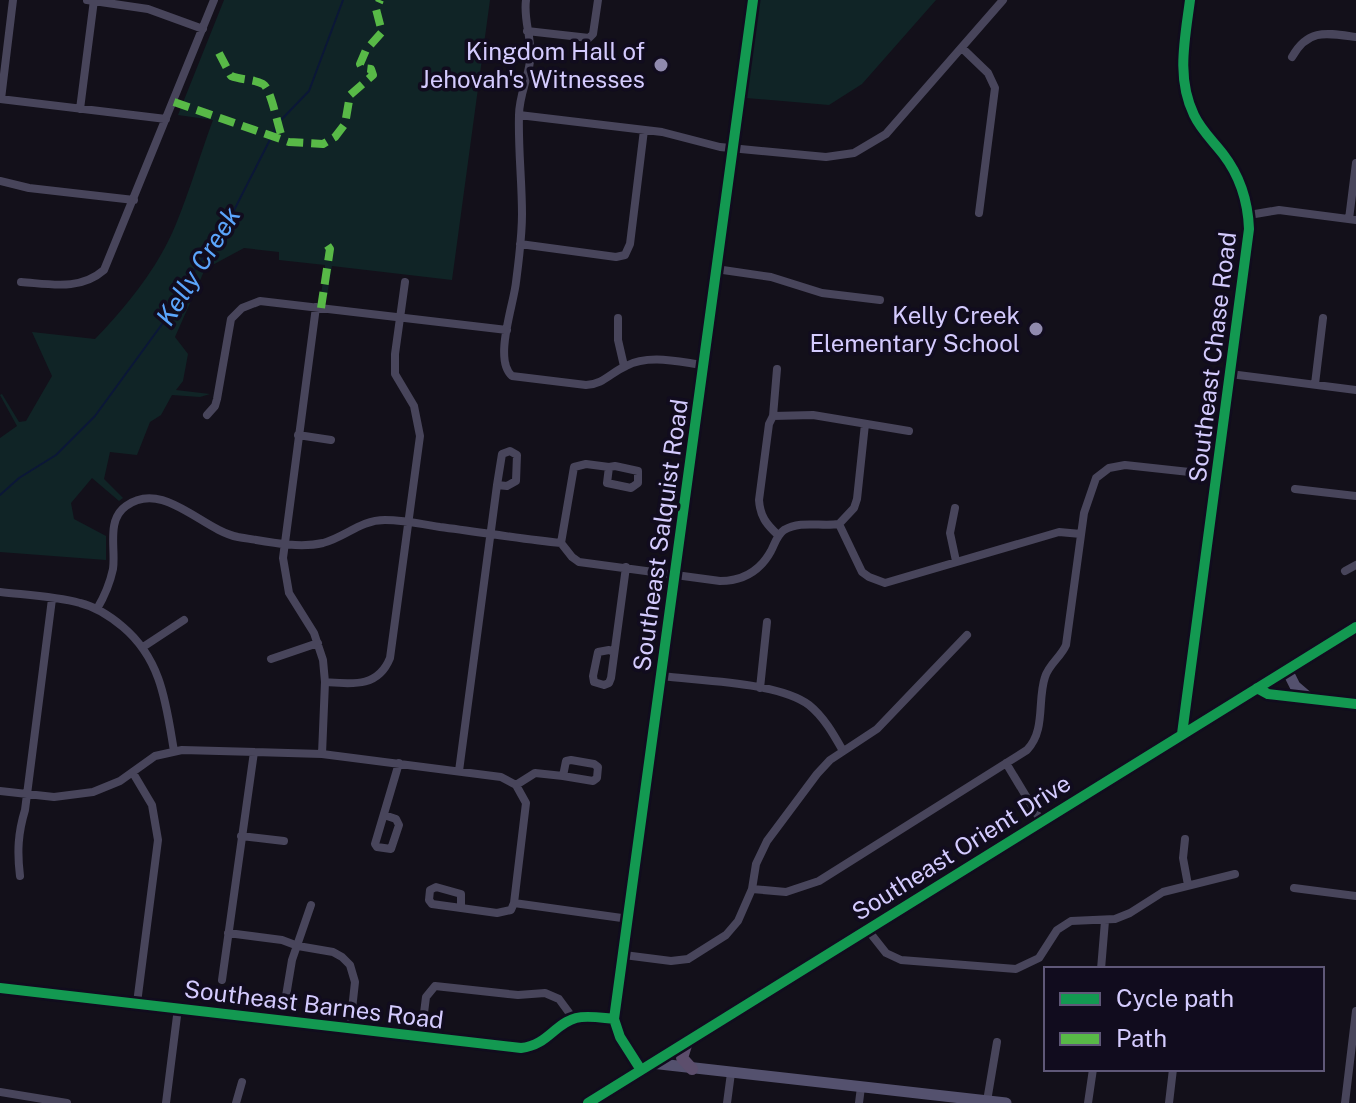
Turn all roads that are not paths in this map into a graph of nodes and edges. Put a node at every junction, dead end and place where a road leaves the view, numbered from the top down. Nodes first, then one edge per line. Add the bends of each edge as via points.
1 (13, 0) edge
2 (87, 0) edge
3 (94, 0) edge
4 (214, 0) edge
5 (526, 0) edge
6 (598, 0) edge
7 (753, 0) edge
8 (1003, 0) edge
9 (1190, 0) edge
10 (203, 29) junction
11 (527, 31) junction
12 (1356, 37) edge
13 (962, 48) junction
14 (1292, 57) dead end
15 (0, 99) edge
16 (80, 109) junction
17 (519, 115) junction
18 (166, 119) junction
19 (644, 130) junction
20 (733, 148) junction
21 (1356, 163) edge
22 (0, 181) edge
23 (134, 200) junction
24 (979, 213) dead end
25 (1249, 215) junction
26 (1352, 219) edge
27 (520, 244) junction
28 (716, 269) junction
29 (21, 282) dead end
30 (405, 282) dead end
31 (880, 300) dead end
32 (316, 307) junction
33 (401, 316) junction
34 (1323, 318) dead end
35 (628, 328) dead end
36 (507, 330) junction
37 (703, 365) junction
38 (624, 366) junction
39 (777, 369) dead end
40 (1230, 374) junction
41 (1315, 384) junction
42 (1356, 390) edge
43 (207, 415) dead end
44 (773, 416) junction
45 (865, 424) junction
46 (909, 431) dead end
47 (298, 435) junction
48 (331, 440) dead end
49 (609, 467) dead end
50 (1217, 475) junction
51 (497, 485) dead end
52 (1295, 489) dead end
53 (1356, 496) edge
54 (955, 508) dead end
55 (408, 523) junction
56 (839, 524) junction
57 (491, 533) junction
58 (1081, 534) junction
59 (778, 535) junction
60 (284, 543) junction
61 (561, 543) junction
62 (956, 561) junction
63 (1356, 565) edge
64 (626, 567) junction
65 (1345, 571) dead end
66 (675, 574) junction
67 (0, 592) edge
68 (52, 599) junction
69 (97, 609) junction
70 (184, 620) dead end
71 (767, 622) dead end
72 (1356, 627) edge
73 (967, 635) dead end
74 (318, 643) junction
75 (143, 647) junction
76 (614, 652) dead end
77 (271, 659) dead end
78 (1287, 670) junction
79 (661, 676) junction
80 (325, 682) junction
81 (760, 688) junction
82 (1257, 688) junction
83 (1309, 698) junction
84 (1356, 704) edge
85 (1182, 734) junction
86 (174, 751) junction
87 (843, 751) junction
88 (254, 752) junction
89 (322, 754) junction
90 (399, 763) junction
91 (1006, 763) junction
92 (459, 771) junction
93 (133, 773) junction
94 (563, 776) dead end
95 (516, 785) junction
96 (0, 791) edge
97 (27, 795) junction
98 (384, 815) dead end
99 (1041, 821) junction
100 (241, 836) junction
101 (1185, 839) dead end
102 (284, 841) dead end
103 (1235, 874) dead end
104 (20, 876) dead end
105 (1188, 885) junction
106 (1294, 888) dead end
107 (752, 889) junction
108 (1356, 896) edge
109 (514, 903) junction
110 (311, 905) dead end
111 (461, 908) dead end
112 (629, 919) junction
113 (1105, 921) junction
114 (867, 929) junction
115 (228, 933) junction
116 (298, 946) junction
117 (624, 955) junction
118 (1101, 967) edge
119 (222, 980) dead end
120 (0, 988) edge
121 (285, 1002) dead end
122 (137, 1003) junction
123 (178, 1008) junction
124 (1356, 1011) edge
125 (573, 1018) junction
126 (614, 1019) junction
127 (350, 1028) junction
128 (421, 1037) junction
129 (687, 1042) junction
130 (997, 1042) dead end
131 (1353, 1051) edge
132 (646, 1066) junction
133 (692, 1069) junction
134 (1093, 1071) edge
135 (1173, 1071) edge
136 (731, 1073) junction
137 (242, 1082) dead end
138 (861, 1087) junction
139 (0, 1092) edge
140 (987, 1101) junction
141 (67, 1103) edge
142 (166, 1103) edge
143 (236, 1103) edge
144 (588, 1103) edge
145 (727, 1103) edge
146 (859, 1103) edge
147 (1006, 1103) edge
148 (1088, 1103) edge
149 (1169, 1103) edge
150 (1345, 1103) edge

1 - 15 street
2 - 3 street
3 - 10 street via 148,9
3 - 16 street
4 - 10 street
5 - 11 street
6 - 11 street via 589,38
7 - 20 street, Southeast Salquist Road
8 - 13 street
9 - 25 street, Southeast Chase Road via 1183,55 1188,101 1234,169
10 - 18 street
11 - 17 street via 530,61
12 - 14 street via 1313,36 1299,44
13 - 20 street via 893,128 863,150 826,157
13 - 24 street via 988,73 995,88
15 - 16 street
16 - 18 street
17 - 19 street
17 - 27 street
18 - 23 street
19 - 20 street
19 - 27 street via 625,255
20 - 28 street, Southeast Salquist Road
21 - 26 street
22 - 23 street
23 - 29 street via 109,263 98,276 74,285
25 - 26 street via 1279,210
25 - 40 street, Southeast Chase Road
27 - 36 street
28 - 31 street
28 - 37 street, Southeast Salquist Road
30 - 33 street
32 - 33 street
32 - 43 street via 260,301 242,308 231,319 217,399
32 - 47 street
33 - 36 street
33 - 55 street via 395,374 414,406 420,436
34 - 41 street
35 - 38 street via 618,323
36 - 38 street via 504,364 512,376 597,384
37 - 38 street via 651,359
37 - 66 street, Southeast Salquist Road
39 - 44 street
40 - 41 street
40 - 50 street, Southeast Chase Road
41 - 42 street
44 - 45 street via 813,415
44 - 59 street via 759,500 765,522
45 - 46 street
45 - 56 street via 857,499
47 - 48 street
47 - 60 street
49 - 61 street via 574,467
50 - 58 street via 1125,465 1109,468 1092,487
50 - 85 street, Southeast Chase Road
51 - 57 street
52 - 53 street
54 - 62 street via 950,533
55 - 57 street
55 - 60 street via 369,522 322,543
55 - 80 street via 386,666 367,682
56 - 59 street via 795,525
56 - 62 street via 862,572 877,580 893,582
57 - 61 street
57 - 92 street
58 - 62 street via 1059,532
58 - 91 street via 1066,645 1047,672 1036,736 1027,750
59 - 66 street via 763,563 746,576 720,581
60 - 69 street via 224,533 161,499 140,500 118,514 113,569
60 - 74 street via 289,593
61 - 64 street via 579,562
63 - 65 street
64 - 66 street
64 - 76 street
66 - 79 street, Southeast Salquist Road
67 - 68 street
68 - 69 street
68 - 97 street
69 - 75 street
70 - 75 street
71 - 81 street
72 - 78 street, Southeast Orient Drive
73 - 87 street via 877,729
74 - 77 street
74 - 80 street
75 - 86 street via 162,685
78 - 82 street, Southeast Orient Drive
78 - 83 street
79 - 81 street
79 - 112 street, Southeast Salquist Road
80 - 89 street
81 - 87 street via 810,705
82 - 83 street
82 - 85 street, Southeast Orient Drive
83 - 84 street
85 - 99 street, Southeast Orient Drive
86 - 88 street
86 - 93 street via 155,756
87 - 107 street via 817,774 767,841
88 - 89 street
88 - 100 street
89 - 90 street
90 - 92 street
90 - 98 street
91 - 99 street
91 - 107 street via 819,881 786,892
92 - 95 street via 501,777
93 - 97 street via 93,792
93 - 122 street via 152,805 158,840
94 - 95 street via 535,773
95 - 109 street via 526,803
96 - 97 street
97 - 104 street via 17,852
99 - 114 street, Southeast Orient Drive
100 - 102 street
100 - 115 street
101 - 105 street
103 - 105 street
105 - 113 street
106 - 108 street
107 - 117 street via 726,935 688,959
109 - 111 street via 504,913
109 - 112 street
110 - 116 street
112 - 117 street, Southeast Salquist Road
113 - 114 street via 1063,925 1039,958 1008,970 901,960 886,953
113 - 118 street
114 - 129 street, Southeast Orient Drive
115 - 116 street
115 - 119 street
116 - 121 street
116 - 127 street via 333,952 350,965 355,982
117 - 126 street, Southeast Salquist Road
120 - 122 street, Southeast Barnes Road
122 - 123 street, Southeast Barnes Road
123 - 127 street, Southeast Barnes Road
123 - 142 street
124 - 131 street
125 - 126 street
125 - 128 street, Southeast Barnes Road via 528,1047
125 - 128 street via 567,1006 545,993 435,986 426,997
126 - 132 street via 620,1037
127 - 128 street, Southeast Barnes Road
129 - 132 street, Southeast Orient Drive
129 - 133 main road via 682,1058
130 - 140 street
131 - 150 street
132 - 133 street
132 - 144 street, Southeast Orient Drive
133 - 136 street
134 - 148 street
135 - 149 street
136 - 138 street
136 - 145 street
137 - 143 street
138 - 140 street
138 - 146 street
139 - 141 street
140 - 147 street

